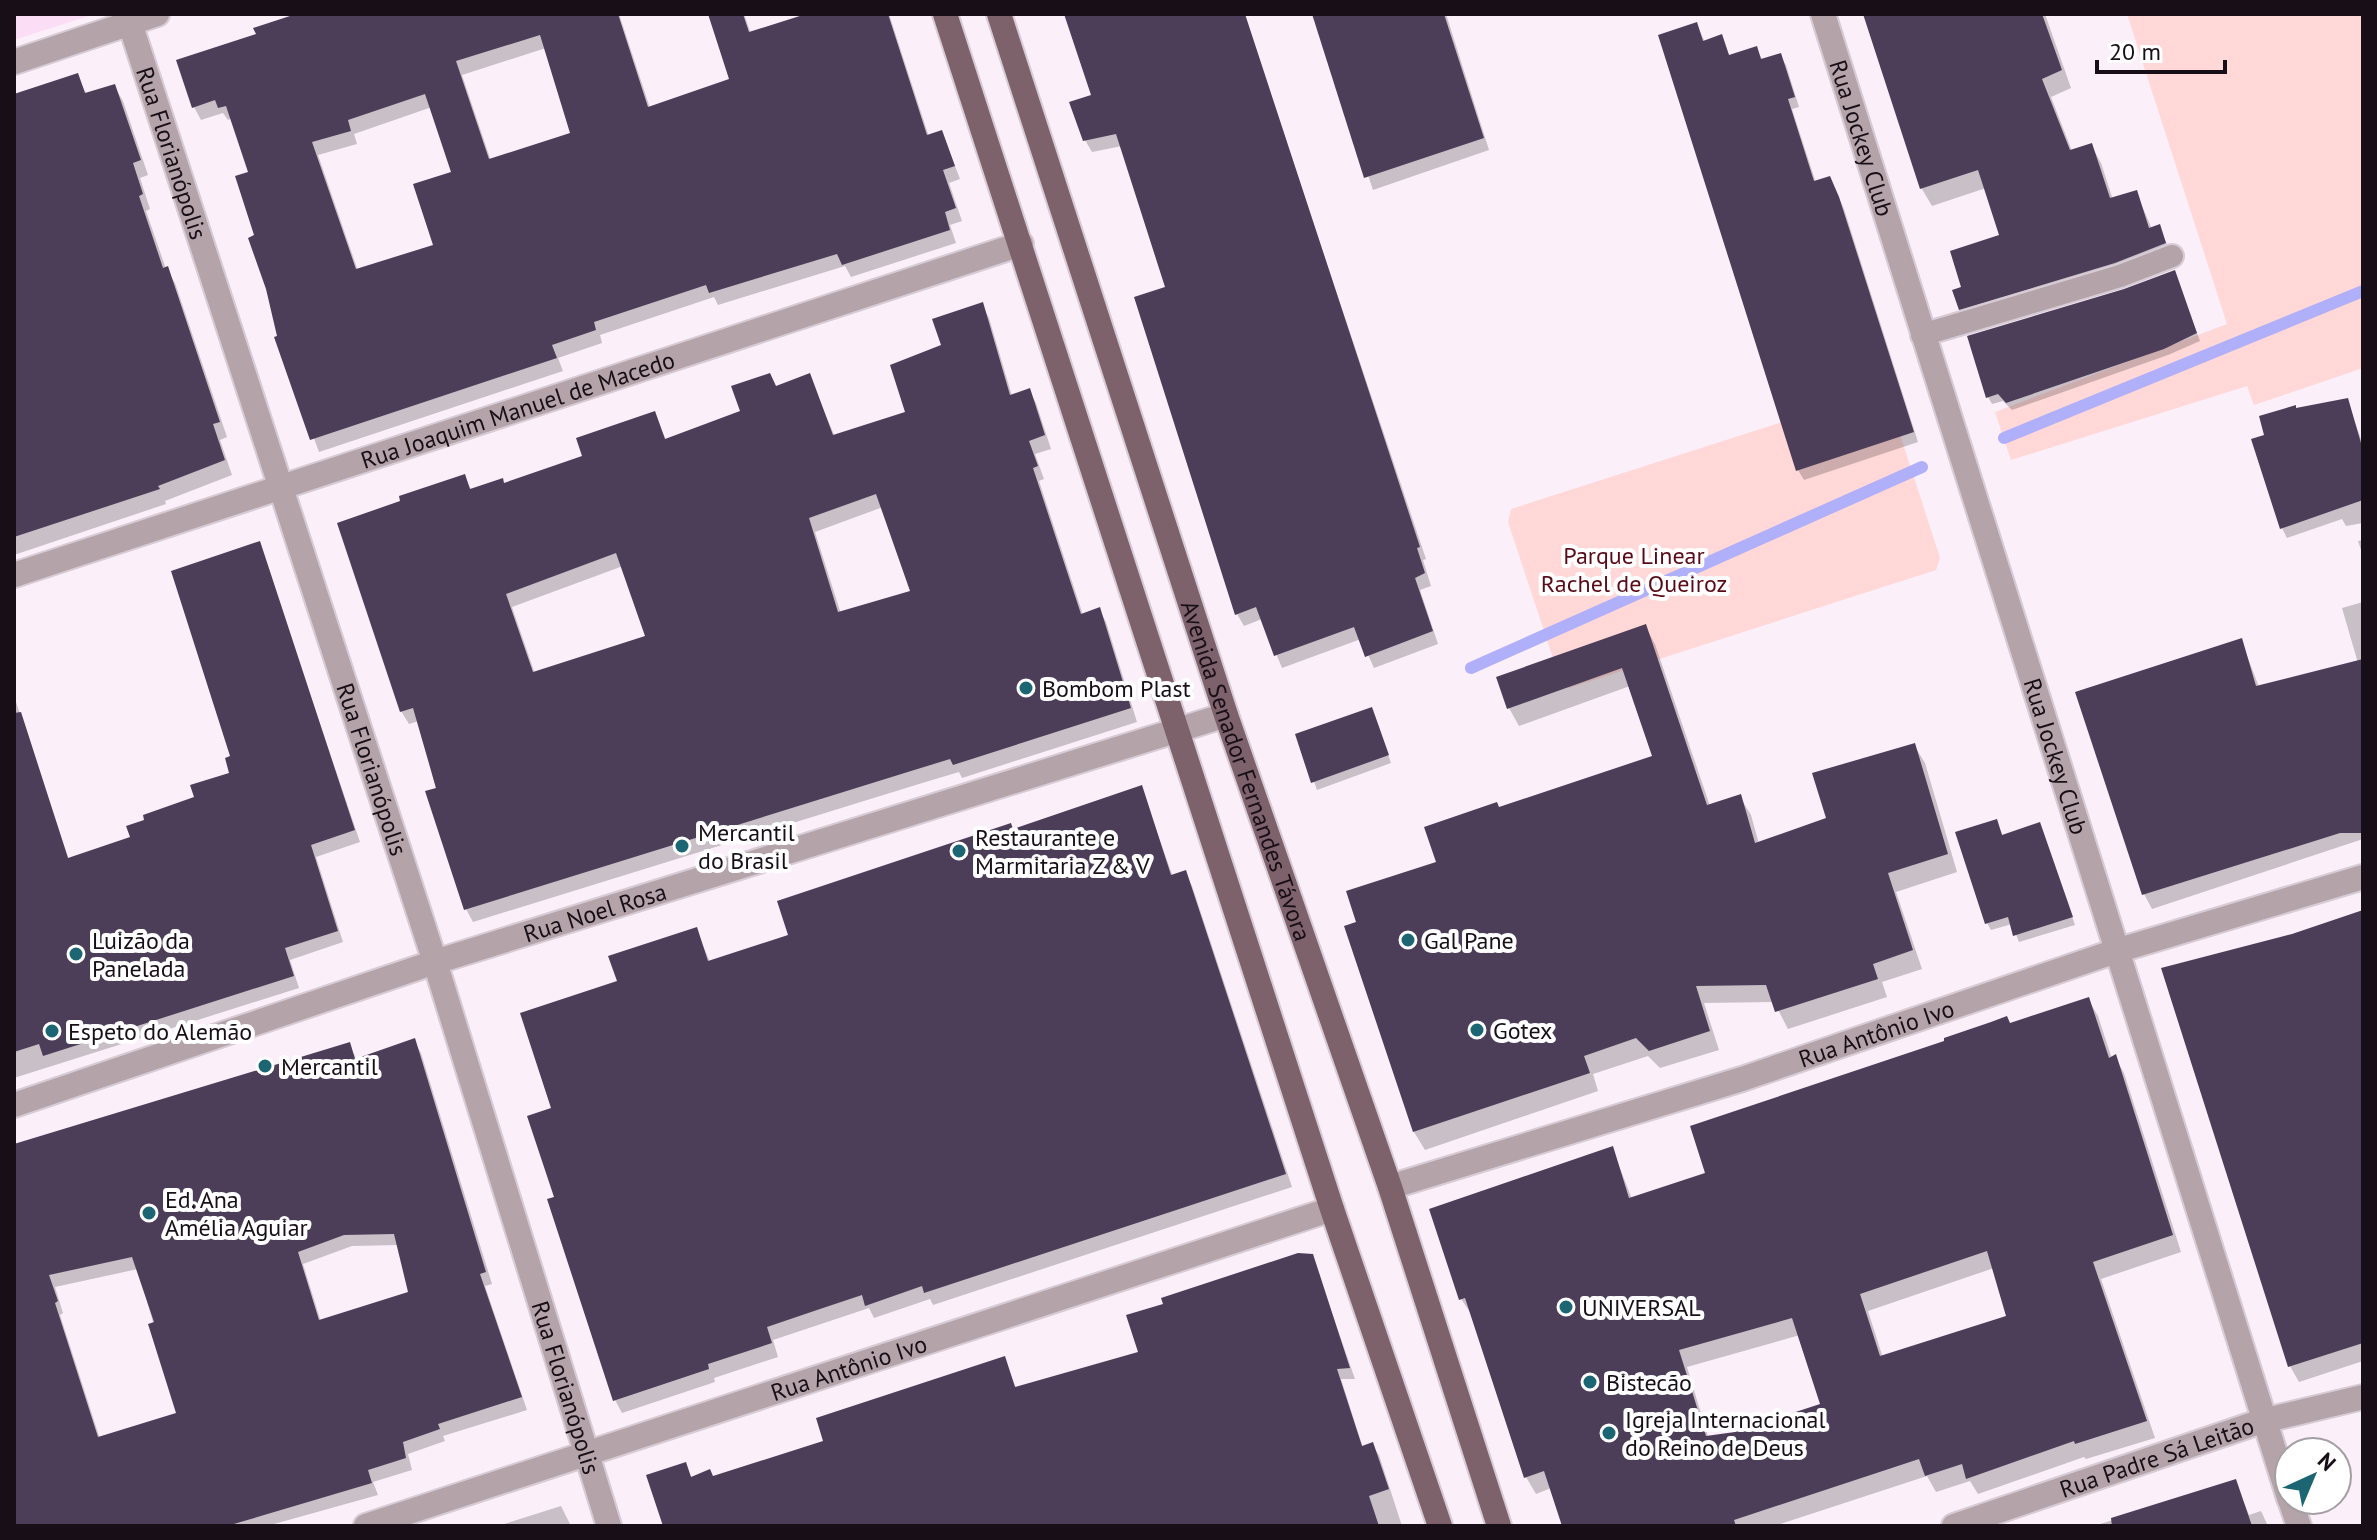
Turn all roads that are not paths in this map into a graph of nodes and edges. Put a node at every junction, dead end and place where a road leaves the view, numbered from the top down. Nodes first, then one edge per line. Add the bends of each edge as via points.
1 (157, 14) edge
2 (945, 14) edge
3 (999, 14) edge
4 (1823, 14) edge
5 (129, 18) edge
6 (14, 62) edge
7 (1021, 244) junction
8 (2172, 256) dead end
9 (1922, 335) junction
10 (282, 487) junction
11 (14, 575) edge
12 (1226, 715) junction
13 (1179, 730) junction
14 (2363, 877) edge
15 (2116, 951) junction
16 (435, 962) junction
17 (14, 1105) edge
18 (1390, 1187) junction
19 (1332, 1209) junction
20 (2363, 1397) edge
21 (2262, 1421) junction
22 (2273, 1453) edge
23 (584, 1454) junction
24 (366, 1526) edge
25 (609, 1526) edge
26 (1440, 1526) edge
27 (1499, 1526) edge
28 (1954, 1526) edge

1 - 5 street
2 - 7 main road, Avenida Senador Fernandes Távora
3 - 12 main road, Avenida Senador Fernandes Távora
4 - 9 street, Rua Jockey Club
5 - 6 street
5 - 10 street, Rua Florianópolis
7 - 10 street, Rua Joaquim Manuel de Macedo
7 - 13 main road, Avenida Senador Fernandes Távora
8 - 9 lane
9 - 15 street, Rua Jockey Club
10 - 11 street, Rua Joaquim Manuel de Macedo
10 - 16 street, Rua Florianópolis
12 - 13 street, Rua Noel Rosa
12 - 18 main road, Avenida Senador Fernandes Távora
13 - 16 street, Rua Noel Rosa
13 - 19 main road, Avenida Senador Fernandes Távora
14 - 15 street, Rua Antônio Ivo
15 - 18 street, Rua Antônio Ivo via 1742,1079
15 - 21 street, Rua Jockey Club
16 - 17 street, Rua Noel Rosa
16 - 23 street, Rua Florianópolis
18 - 27 main road, Avenida Senador Fernandes Távora
19 - 23 street, Rua Antônio Ivo
19 - 26 main road, Avenida Senador Fernandes Távora
20 - 21 street, Rua Padre Sá Leitão
21 - 22 street, Rua Jockey Club
21 - 28 street, Rua Padre Sá Leitão
23 - 24 street, Rua Antônio Ivo
23 - 25 street, Rua Florianópolis

